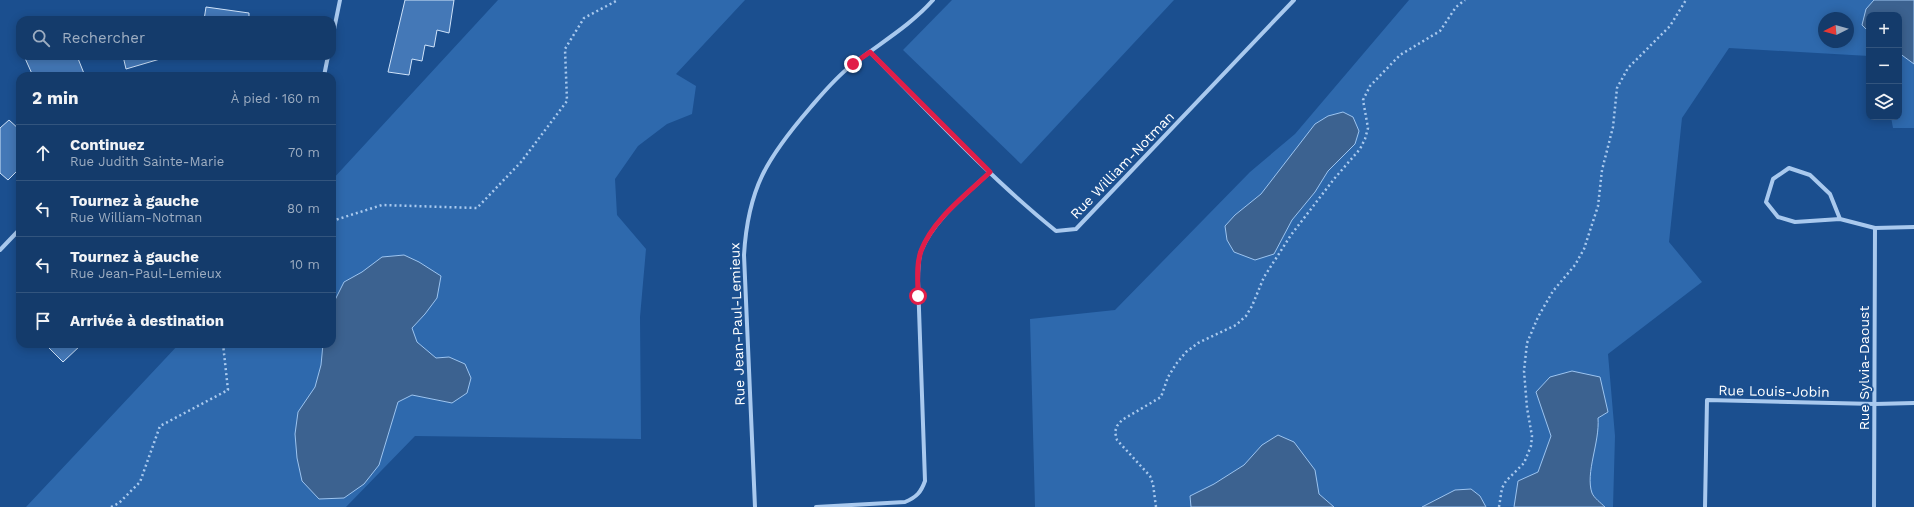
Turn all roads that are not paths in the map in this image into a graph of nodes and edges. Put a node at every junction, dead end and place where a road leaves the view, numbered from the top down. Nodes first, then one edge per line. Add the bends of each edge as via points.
1 (340, 0) edge
2 (933, 0) edge
3 (1294, 0) edge
4 (336, 20) edge
5 (870, 52) junction
6 (327, 60) edge
7 (325, 72) edge
8 (990, 172) junction
9 (1840, 218) junction
10 (1914, 227) edge
11 (1875, 228) junction
12 (16, 233) edge
13 (0, 250) edge
14 (1914, 403) edge
15 (1875, 404) junction
16 (755, 507) edge
17 (816, 507) edge
18 (1705, 507) edge
19 (1874, 507) edge

1 - 4 street
2 - 5 street, Rue Jean-Paul-Lemieux via 909,23
3 - 8 street, Rue William-Notman via 1076,229 1056,231
5 - 8 street, Rue William-Notman
5 - 16 street, Rue Jean-Paul-Lemieux via 840,75 782,140 765,169 752,202 744,255
6 - 7 street
8 - 17 street via 936,226 921,252 918,281 925,481 922,490 917,496 905,502
9 - 9 street via 1830,194 1810,175 1789,168 1773,179 1766,202 1778,217 1795,222
9 - 11 street
10 - 11 street
11 - 15 street, Rue Sylvia-Daoust
12 - 13 street
14 - 15 street
15 - 18 street, Rue Louis-Jobin via 1707,400
15 - 19 street, Rue Sylvia-Daoust

